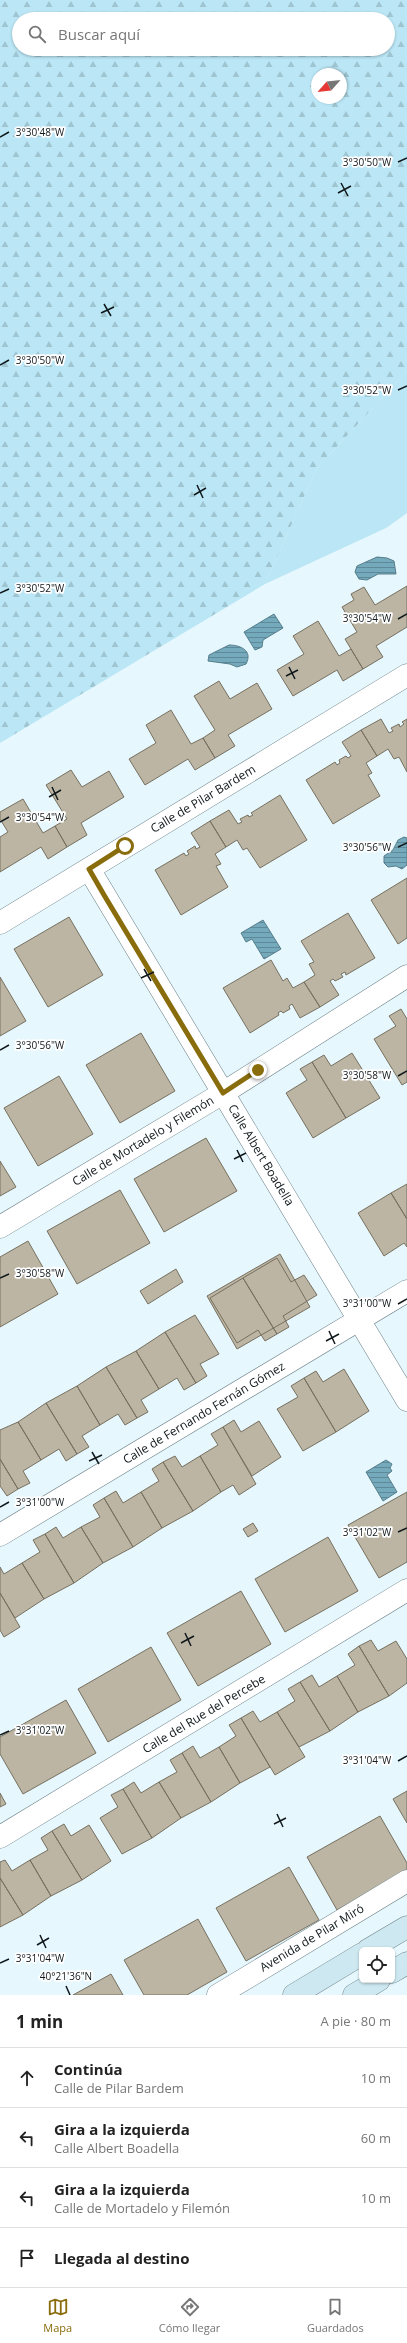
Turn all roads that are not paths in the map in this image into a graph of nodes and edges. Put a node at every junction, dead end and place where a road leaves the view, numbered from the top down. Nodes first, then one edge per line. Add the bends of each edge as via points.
1 (407, 675) edge
2 (89, 869) junction
3 (0, 923) edge
4 (407, 976) edge
5 (223, 1093) junction
6 (0, 1227) edge
7 (407, 1291) edge
8 (360, 1319) junction
9 (407, 1400) edge
10 (0, 1535) edge
11 (407, 1590) edge
12 (0, 1837) edge
13 (407, 1881) edge
14 (407, 1927) edge
15 (373, 1947) edge
16 (359, 1956) edge
17 (407, 1963) edge
18 (395, 1970) edge
19 (373, 1983) edge
20 (218, 1995) edge
21 (294, 1995) edge
22 (354, 1995) edge

1 - 2 street, Calle de Pilar Bardem
2 - 3 street, Calle de Pilar Bardem
2 - 5 street, Calle Albert Boadella
4 - 5 street, Calle de Mortadelo y Filemón
5 - 6 street, Calle de Mortadelo y Filemón
5 - 8 street, Calle Albert Boadella
7 - 8 street, Calle de Fernando Fernán Gómez
8 - 9 street, Calle Albert Boadella
8 - 10 street, Calle de Fernando Fernán Gómez
11 - 12 street, Calle del Rue del Percebe
13 - 20 street, Avenida de Pilar Miró
14 - 15 street
16 - 21 street
17 - 18 street
19 - 22 street

